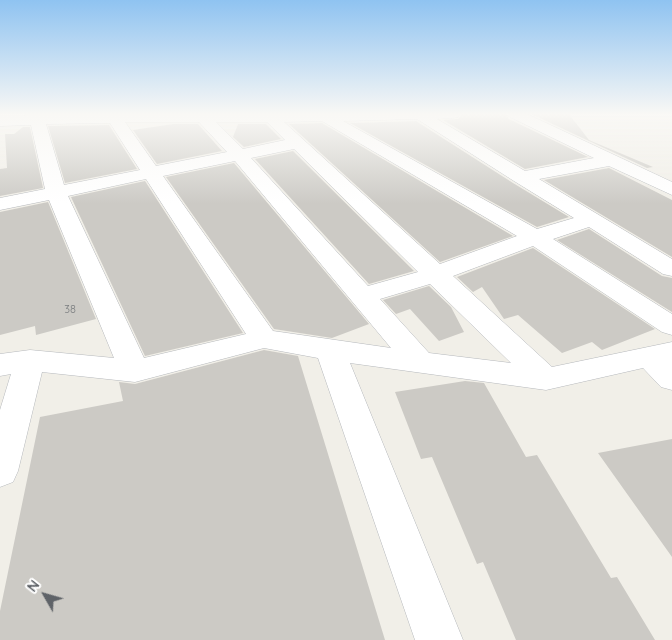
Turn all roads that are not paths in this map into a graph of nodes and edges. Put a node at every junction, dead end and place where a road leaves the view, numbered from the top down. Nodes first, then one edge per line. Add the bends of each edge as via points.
1 (43, 144) edge
2 (133, 144) edge
3 (229, 144) edge
4 (293, 144) edge
5 (298, 144) edge
6 (375, 144) edge
7 (467, 144) edge
8 (578, 144) edge
9 (240, 155) junction
10 (612, 160) junction
11 (153, 172) junction
12 (521, 178) junction
13 (672, 189) edge
14 (56, 192) junction
15 (0, 204) edge
16 (592, 219) junction
17 (535, 237) junction
18 (666, 261) edge
19 (436, 274) junction
20 (364, 296) junction
21 (672, 326) edge
22 (264, 339) junction
23 (330, 350) junction
24 (661, 355) edge
25 (15, 362) edge
26 (420, 362) junction
27 (135, 371) junction
28 (546, 378) junction
29 (672, 379) edge
30 (0, 471) edge
31 (439, 640) edge

1 - 14 street
2 - 11 street
3 - 9 street
4 - 9 street
5 - 19 street
6 - 17 street
7 - 12 street
8 - 10 street
9 - 11 street
9 - 20 street
10 - 12 street
10 - 13 street
11 - 14 street
11 - 22 street
12 - 16 street
14 - 15 street
14 - 27 street
16 - 17 street
16 - 18 street
17 - 19 street
17 - 21 street
19 - 20 street
19 - 28 street
20 - 26 street
22 - 23 street
22 - 27 street
23 - 26 street
23 - 31 street
24 - 28 street
24 - 29 street
25 - 27 street
25 - 30 street
26 - 28 street

